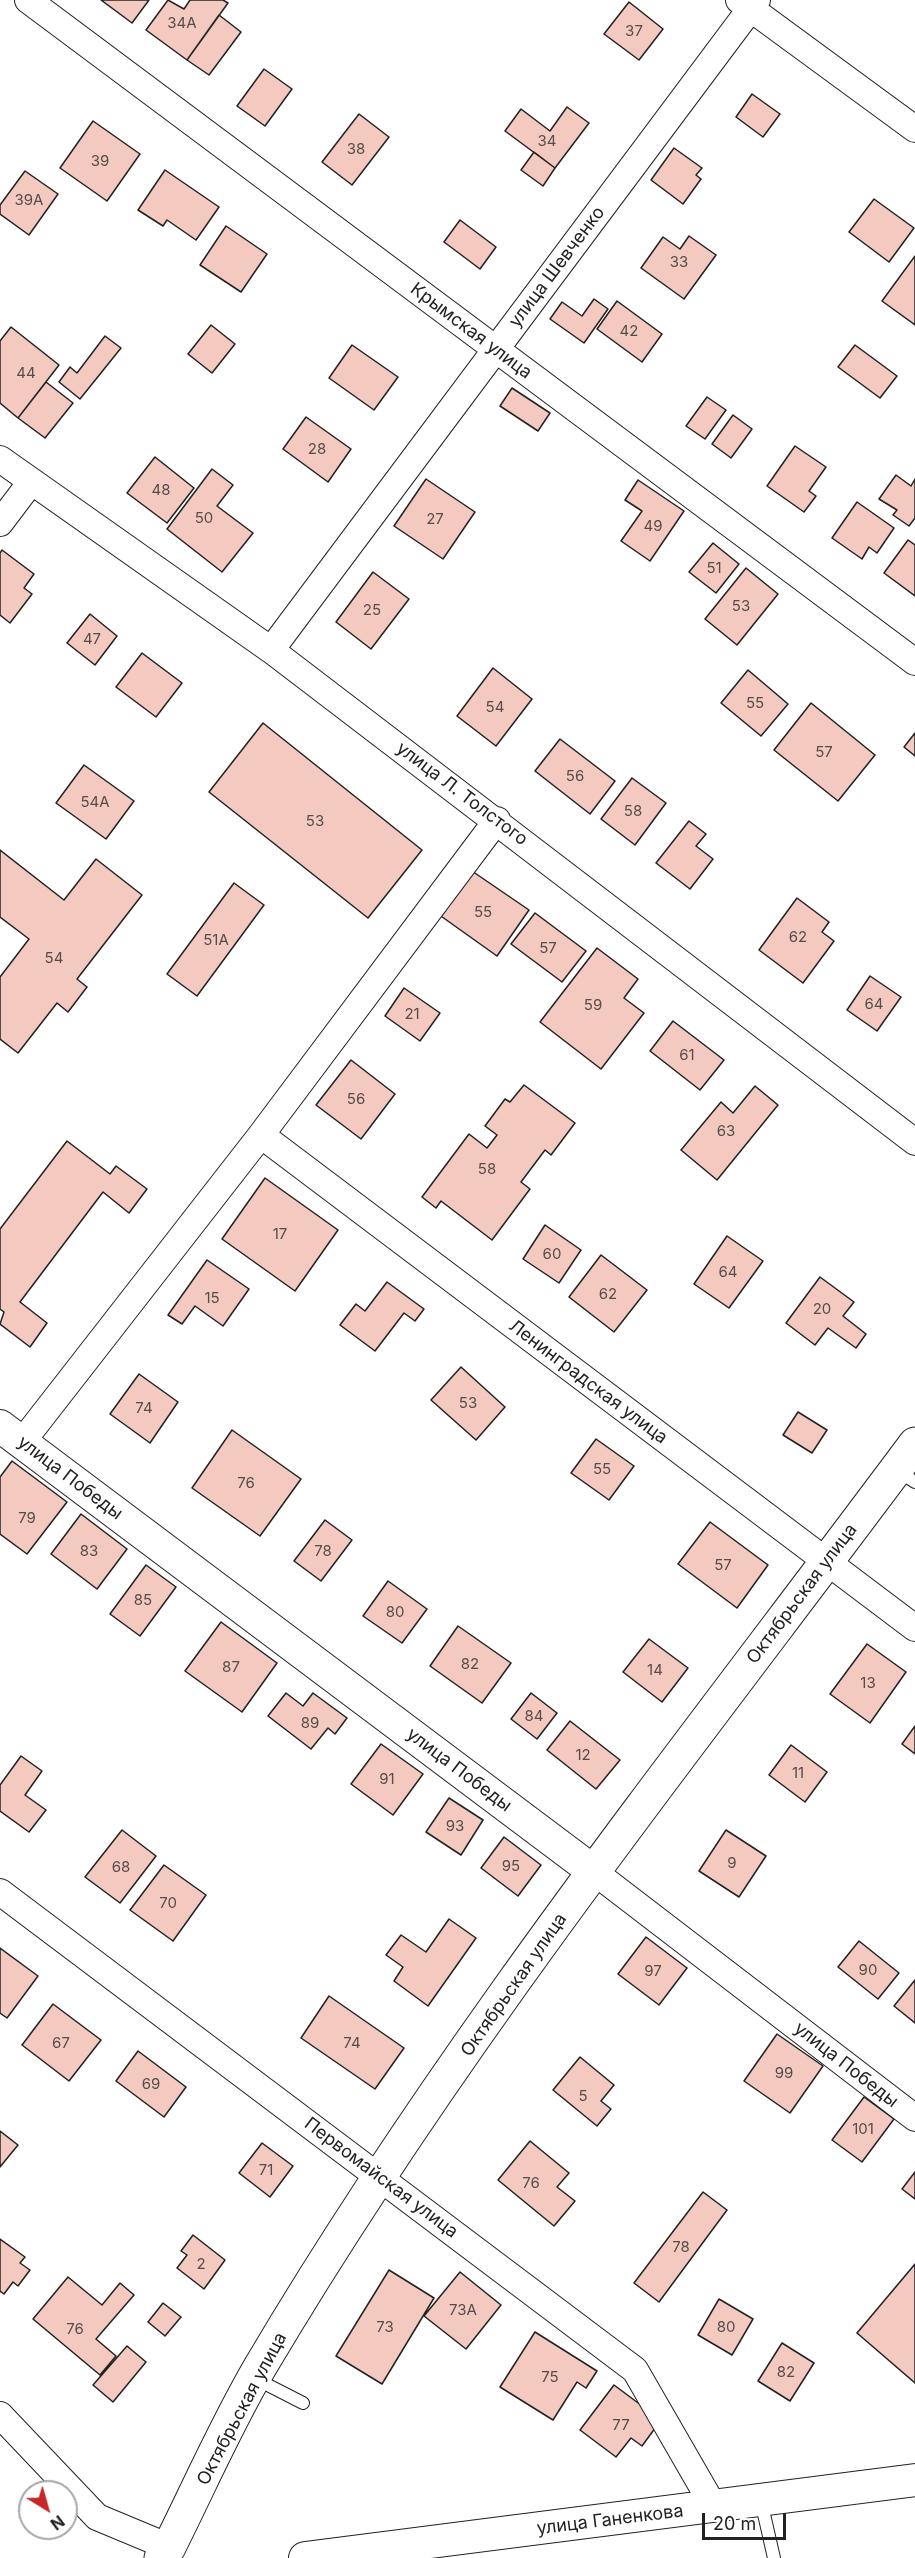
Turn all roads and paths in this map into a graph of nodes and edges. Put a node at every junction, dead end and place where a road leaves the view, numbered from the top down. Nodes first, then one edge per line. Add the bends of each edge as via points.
1 (28, 0) edge
2 (749, 3) edge
3 (915, 129) edge
4 (496, 350) junction
5 (0, 459) edge
6 (31, 482) junction
7 (0, 523) edge
8 (271, 650) junction
9 (915, 662) edge
10 (497, 820) junction
11 (261, 1135) junction
12 (915, 1142) edge
13 (11, 1434) edge
14 (915, 1444) edge
15 (905, 1476) edge
16 (826, 1562) junction
17 (915, 1628) edge
18 (593, 1871) junction
19 (0, 1892) edge
20 (915, 2118) edge
21 (380, 2176) junction
22 (255, 2378) junction
23 (303, 2403) dead end
24 (0, 2415) edge
25 (915, 2480) edge
26 (761, 2501) junction
27 (714, 2507) junction
28 (165, 2552) edge
29 (305, 2558) edge
30 (774, 2558) edge

1 - 4 street, Крымская улица
2 - 3 street
2 - 4 street, улица Шевченко
4 - 8 street, улица Шевченко
4 - 9 street, Крымская улица
5 - 6 street, улица Л. Толстого
6 - 7 street
6 - 8 street, улица Л. Толстого
8 - 10 street, улица Л. Толстого
10 - 11 street
10 - 12 street, улица Л. Толстого
11 - 13 street
11 - 16 street, Ленинградская улица
13 - 18 street, улица Победы
14 - 15 main road, Октябрьская улица
15 - 16 main road, Октябрьская улица
16 - 17 street, Ленинградская улица
16 - 18 main road, Октябрьская улица
18 - 20 street, улица Победы
18 - 21 main road, Октябрьская улица
19 - 21 street, Первомайская улица
21 - 22 main road, Октябрьская улица
21 - 27 street, Первомайская улица via 635,2370
22 - 23 lane
22 - 28 main road, Октябрьская улица
24 - 28 street via 97,2517
25 - 26 street, улица Ганенкова
26 - 27 street, улица Ганенкова
26 - 30 lane
27 - 29 street, улица Ганенкова

